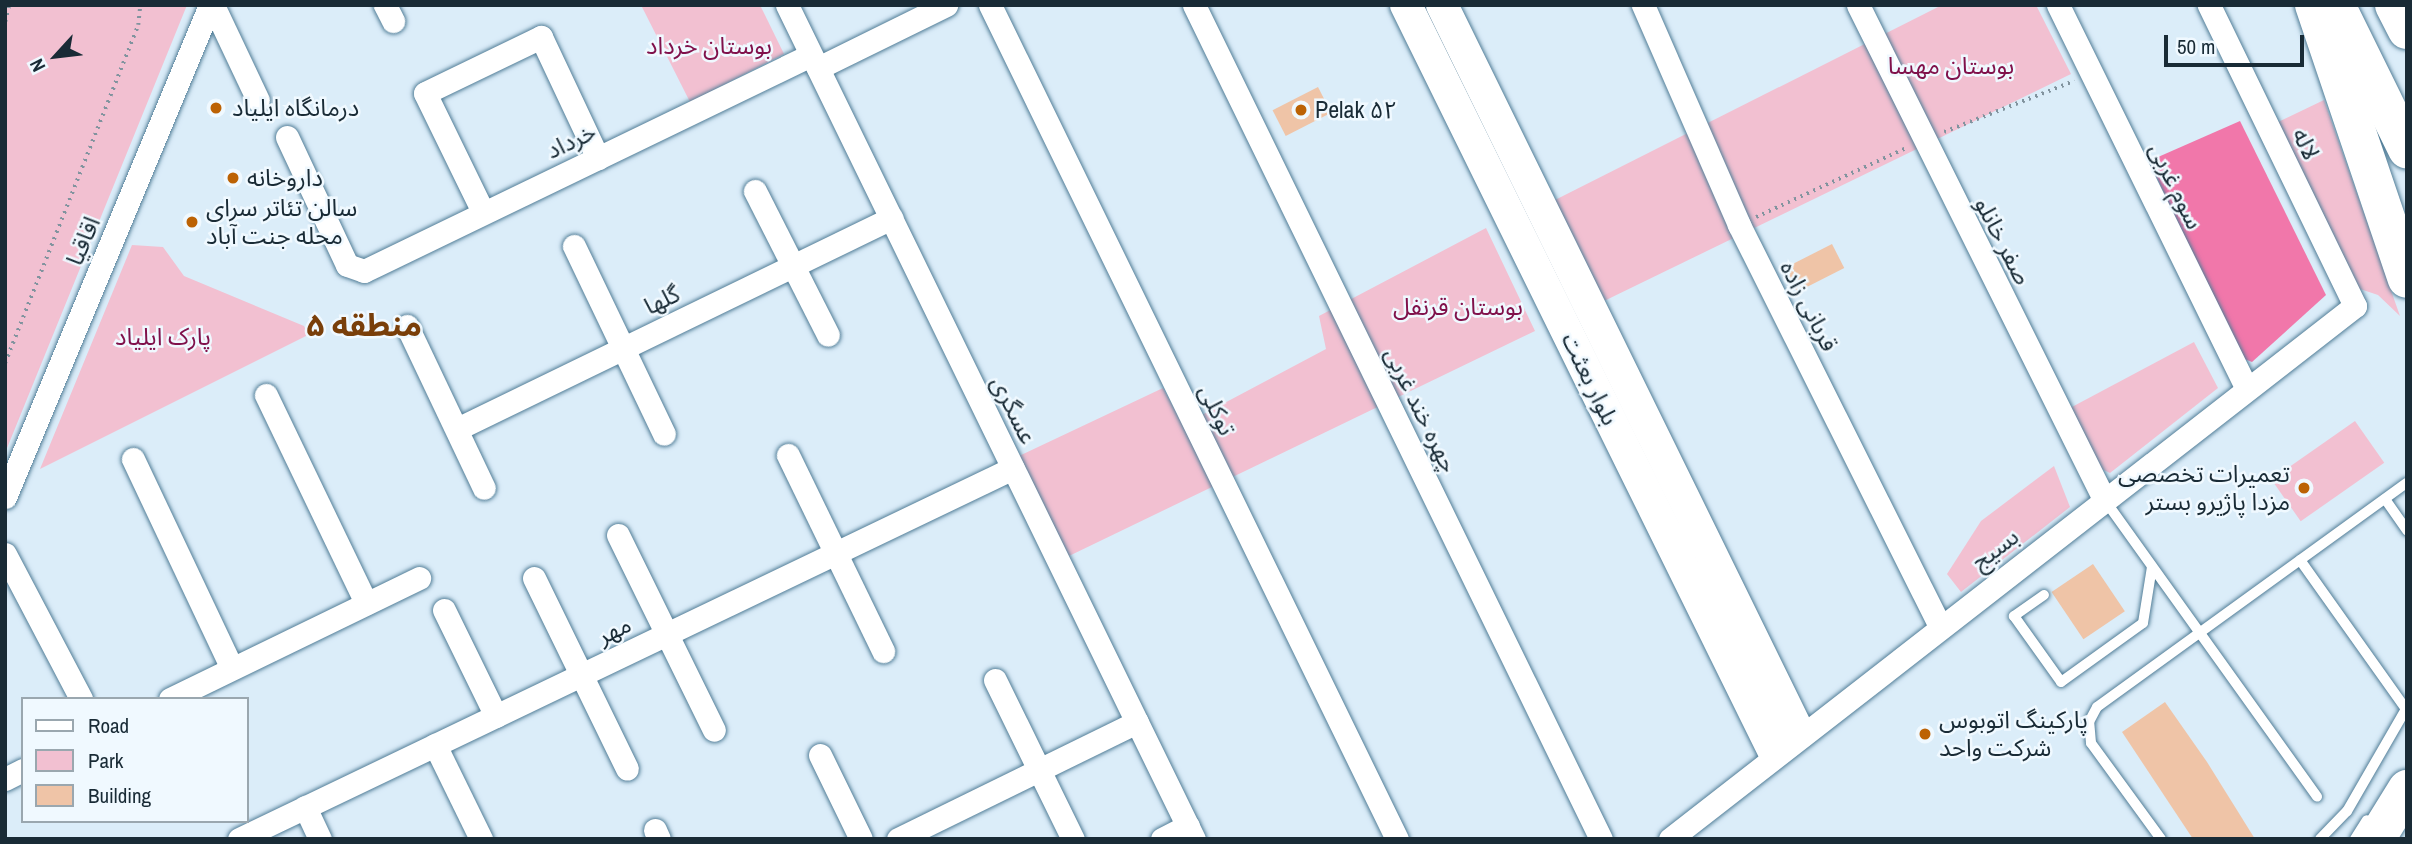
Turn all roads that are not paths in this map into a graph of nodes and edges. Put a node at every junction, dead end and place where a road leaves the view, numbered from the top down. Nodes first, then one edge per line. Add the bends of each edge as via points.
1 (211, 5) edge
2 (787, 5) edge
3 (946, 5) edge
4 (990, 5) edge
5 (1194, 5) edge
6 (1406, 5) edge
7 (1442, 5) edge
8 (1643, 5) edge
9 (1858, 5) edge
10 (2058, 5) edge
11 (2209, 5) edge
12 (2314, 5) edge
13 (2336, 5) edge
14 (2395, 5) edge
15 (2407, 30) edge
16 (814, 61) junction
17 (258, 100) dead end
18 (287, 137) dead end
19 (2407, 149) edge
20 (598, 158) junction
21 (755, 191) dead end
22 (483, 212) junction
23 (891, 218) junction
24 (574, 246) dead end
25 (793, 265) junction
26 (2407, 279) edge
27 (2355, 306) joint
28 (407, 326) dead end
29 (828, 335) dead end
30 (623, 348) junction
31 (2247, 389) junction
32 (266, 395) dead end
33 (457, 429) junction
34 (664, 434) dead end
35 (788, 455) dead end
36 (133, 459) dead end
37 (1013, 468) junction
38 (2407, 483) edge
39 (484, 488) dead end
40 (5, 497) edge
41 (2104, 499) junction
42 (2385, 499) junction
43 (2407, 531) edge
44 (618, 535) dead end
45 (836, 553) junction
46 (5, 554) edge
47 (2300, 560) junction
48 (2152, 567) junction
49 (419, 578) dead end
50 (534, 578) dead end
51 (2044, 595) dead end
52 (366, 603) junction
53 (444, 610) dead end
54 (1939, 625) junction
55 (2199, 633) junction
56 (667, 634) junction
57 (883, 651) dead end
58 (232, 668) junction
59 (581, 675) junction
60 (995, 680) dead end
61 (80, 697) edge
62 (174, 697) edge
63 (496, 716) junction
64 (1137, 722) junction
65 (714, 730) dead end
66 (1799, 733) junction
67 (435, 745) junction
68 (1774, 752) junction
69 (820, 755) dead end
70 (627, 769) dead end
71 (1039, 770) junction
72 (21, 771) edge
73 (5, 779) edge
74 (2407, 783) edge
75 (2318, 797) dead end
76 (305, 807) junction
77 (2386, 808) edge
78 (1191, 832) edge
79 (239, 839) edge
80 (320, 839) edge
81 (481, 839) edge
82 (861, 839) edge
83 (898, 839) edge
84 (1073, 839) edge
85 (1162, 839) edge
86 (1397, 839) edge
87 (1601, 839) edge
88 (1670, 839) edge
89 (2161, 839) edge
90 (2320, 839) edge
91 (2355, 839) edge

1 - 17 street
1 - 40 street, اقاقیا
2 - 16 street, عسگری
3 - 16 street, خرداد
4 - 86 street, توکلی
5 - 87 street, چهره خند غربی
6 - 68 street, بلوار بعثت
7 - 66 street, بلوار بعثت
8 - 54 street, قربانی زاده via 1739,225
9 - 41 street, صفر خانلو
10 - 31 street, سوم غربی
11 - 27 street, لاله
12 - 26 highway
13 - 19 highway
14 - 15 highway
16 - 20 street, خرداد
16 - 23 street, عسگری
18 - 22 street, خرداد via 353,272
20 - 22 street, خرداد
20 - 22 street via 541,37 425,93
21 - 25 street
23 - 25 street, گلها
23 - 37 street, عسگری
24 - 30 street
25 - 29 street
25 - 30 street, گلها
27 - 31 street, بسیج
28 - 33 street
30 - 33 street, گلها
30 - 34 street
31 - 41 street, بسیج
32 - 52 street
33 - 39 street
35 - 45 street
36 - 58 street
37 - 45 street, مهر
37 - 64 street, عسگری
38 - 42 lane
41 - 48 lane
41 - 54 street, بسیج
42 - 43 lane
42 - 47 lane
44 - 56 street
45 - 56 street, مهر
45 - 57 street
46 - 61 street
47 - 55 lane
47 - 90 lane via 2406,709 2347,811
48 - 51 lane via 2143,623 2061,682 2014,616
48 - 55 lane
49 - 52 street
50 - 59 street
52 - 58 street
53 - 63 street
54 - 66 street, بسیج
55 - 75 lane
55 - 89 lane via 2098,707 2089,722 2091,743
56 - 59 street, مهر
56 - 65 street
58 - 62 street
59 - 63 street, مهر
59 - 70 street
60 - 71 street
63 - 67 street, مهر
64 - 71 street
64 - 78 street, عسگری
66 - 68 street, بسیج
67 - 76 street, مهر
67 - 81 street
68 - 88 street, بسیج
69 - 82 street
71 - 83 street
71 - 84 street
72 - 73 street
74 - 77 lane
76 - 79 street, مهر
76 - 80 street
77 - 91 lane
78 - 85 street

